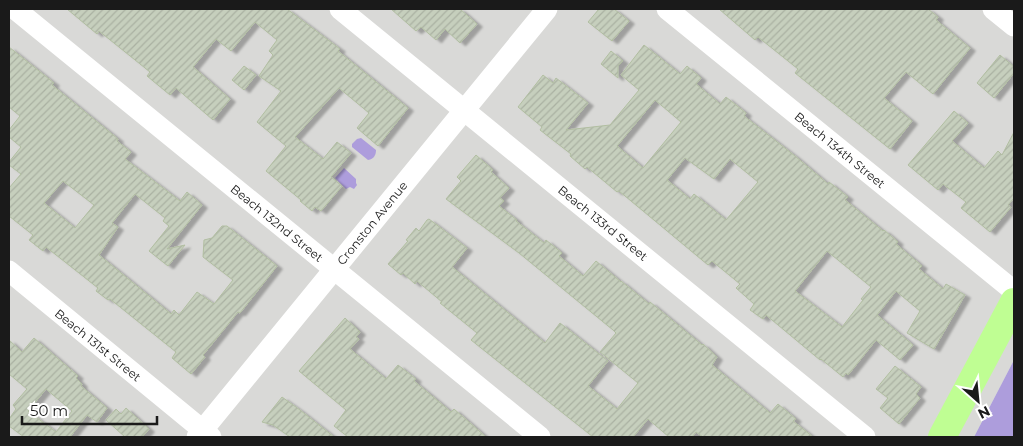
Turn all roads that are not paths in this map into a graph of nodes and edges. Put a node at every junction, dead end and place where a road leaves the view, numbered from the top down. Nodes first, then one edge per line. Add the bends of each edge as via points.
1 (15, 9) edge
2 (340, 9) edge
3 (547, 9) edge
4 (667, 9) edge
5 (993, 9) edge
6 (1014, 26) edge
7 (464, 110) junction
8 (334, 269) junction
9 (9, 271) edge
10 (1014, 291) edge
11 (1014, 302) edge
12 (203, 435) edge
13 (540, 437) edge
14 (865, 437) edge
15 (942, 437) edge

1 - 8 street, Beach 132nd Street
2 - 7 street, Beach 133rd Street
3 - 7 street, Cronston Avenue
4 - 10 street, Beach 134th Street
5 - 6 street
7 - 8 street, Cronston Avenue
7 - 14 street, Beach 133rd Street
8 - 12 street, Cronston Avenue
8 - 13 street, Beach 132nd Street
9 - 12 street, Beach 131st Street
11 - 15 main road

